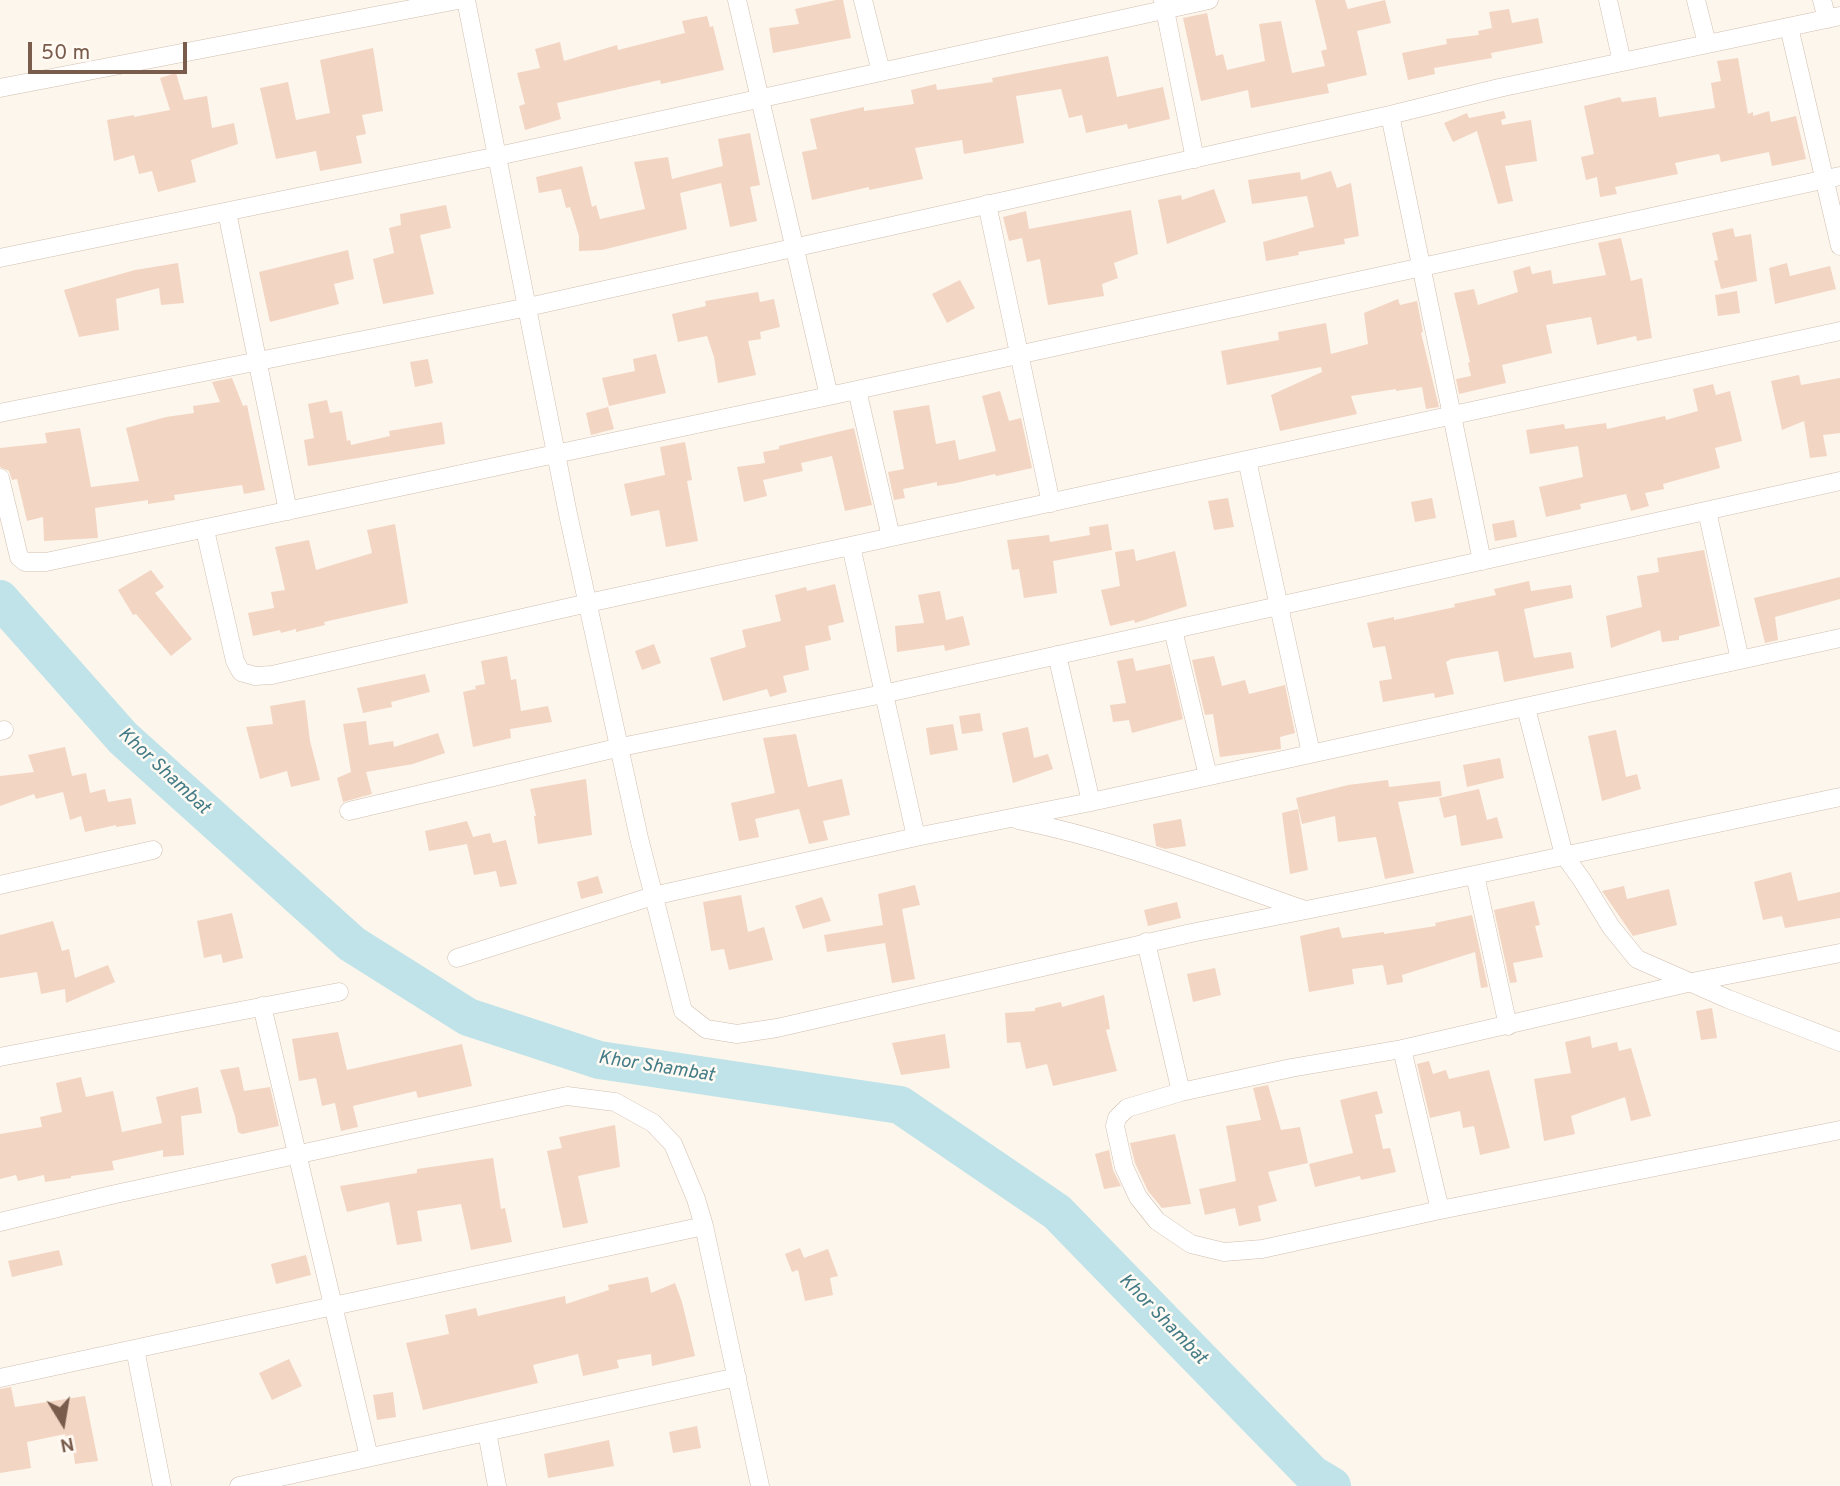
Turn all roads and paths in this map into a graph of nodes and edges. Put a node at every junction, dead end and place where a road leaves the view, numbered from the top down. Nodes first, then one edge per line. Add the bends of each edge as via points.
1 (458, 0) edge
2 (466, 0) edge
3 (737, 0) edge
4 (863, 0) edge
5 (1209, 0) edge
6 (1608, 0) edge
7 (1696, 0) edge
8 (1822, 0) edge
9 (1164, 5) edge
10 (1833, 17) edge
11 (1789, 27) junction
12 (1707, 44) junction
13 (1622, 62) junction
14 (881, 72) junction
15 (0, 88) edge
16 (760, 98) junction
17 (1390, 115) junction
18 (498, 156) junction
19 (1195, 159) junction
20 (1833, 177) edge
21 (987, 204) junction
22 (227, 212) junction
23 (1840, 246) edge
24 (794, 250) junction
25 (0, 258) edge
26 (1421, 267) junction
27 (528, 307) junction
28 (1840, 331) edge
29 (1018, 355) junction
30 (257, 361) junction
31 (857, 390) junction
32 (830, 396) junction
33 (0, 413) edge
34 (1452, 415) junction
35 (557, 454) junction
36 (1247, 460) junction
37 (0, 478) edge
38 (1840, 481) edge
39 (1051, 503) junction
40 (1707, 510) junction
41 (288, 512) junction
42 (205, 530) junction
43 (891, 537) junction
44 (851, 546) junction
45 (1482, 561) junction
46 (588, 603) junction
47 (1279, 606) junction
48 (1173, 629) junction
49 (1840, 638) edge
50 (1057, 655) junction
51 (1740, 660) junction
52 (883, 694) junction
53 (1526, 708) junction
54 (621, 747) junction
55 (1311, 753) junction
56 (1208, 776) junction
57 (1840, 797) edge
58 (1091, 802) junction
59 (349, 811) dead end
60 (1010, 819) junction
61 (916, 837) junction
62 (153, 850) dead end
63 (1564, 855) junction
64 (1475, 875) junction
65 (0, 885) edge
66 (653, 896) junction
67 (1305, 910) junction
68 (1146, 942) junction
69 (1840, 953) edge
70 (457, 958) dead end
71 (1692, 982) junction
72 (339, 992) dead end
73 (262, 1006) junction
74 (1508, 1026) junction
75 (1840, 1042) edge
76 (1402, 1049) junction
77 (0, 1057) edge
78 (1181, 1092) junction
79 (1840, 1130) edge
80 (299, 1156) junction
81 (1440, 1210) junction
82 (0, 1222) edge
83 (704, 1226) junction
84 (334, 1306) junction
85 (135, 1349) junction
86 (737, 1377) junction
87 (0, 1378) edge
88 (487, 1432) junction
89 (369, 1457) junction
90 (162, 1486) edge
91 (239, 1486) edge
92 (497, 1486) edge
93 (760, 1486) edge

1 - 15 street
2 - 18 street
3 - 16 street
4 - 14 street
5 - 9 street
6 - 13 street
7 - 12 street
8 - 10 street
9 - 14 street
9 - 19 street
10 - 11 street
11 - 12 street
11 - 20 street
12 - 13 street
13 - 17 street
14 - 16 street
16 - 18 street
16 - 24 street
17 - 19 street
17 - 26 street
18 - 22 street
18 - 27 street
19 - 21 street
20 - 23 street
20 - 26 street
21 - 24 street
21 - 29 street
22 - 25 street
22 - 30 street
24 - 27 street
24 - 32 street
26 - 29 street
26 - 34 street
27 - 30 street
27 - 35 street
28 - 34 street
29 - 31 street
29 - 39 street
30 - 33 street
30 - 41 street
31 - 32 street
31 - 43 street
32 - 35 street
34 - 36 street
34 - 45 street
35 - 41 street
35 - 46 street
36 - 39 street
36 - 47 street
37 - 42 street via 15,550 25,562 46,562
38 - 40 street
39 - 43 street
40 - 45 street
40 - 51 street
41 - 42 street
42 - 46 street via 235,661 241,671 255,676
43 - 44 street
44 - 46 street
44 - 52 street
45 - 47 street
46 - 54 street
47 - 48 street
47 - 55 street
48 - 50 street
48 - 56 street
49 - 51 street
50 - 52 street
50 - 58 street
51 - 53 street
52 - 54 street
52 - 61 street
53 - 55 street
53 - 63 street
54 - 59 street
54 - 66 street
55 - 56 street
56 - 58 street
57 - 63 street
58 - 60 street
60 - 61 street
60 - 67 street via 1129,848
61 - 66 street
62 - 65 street
63 - 64 street
63 - 71 street via 1637,959
64 - 67 street
64 - 74 street
66 - 68 street via 683,1011 706,1029 737,1034
66 - 70 street
67 - 68 street
68 - 78 street
69 - 71 street
71 - 74 street
71 - 75 street
72 - 73 street
73 - 77 street
73 - 80 street
74 - 76 street
76 - 78 street
76 - 81 street
78 - 81 street via 1126,1108 1115,1126 1124,1167 1138,1197 1157,1221 1191,1244 1224,1252 1262,1249
79 - 81 street
80 - 82 street
80 - 83 street via 567,1096 615,1102 653,1123 673,1144
80 - 84 street
83 - 84 street
83 - 86 street
84 - 85 street
84 - 89 street
85 - 87 street
85 - 90 street
86 - 88 street
86 - 93 street
88 - 89 street
88 - 92 street
89 - 91 street

